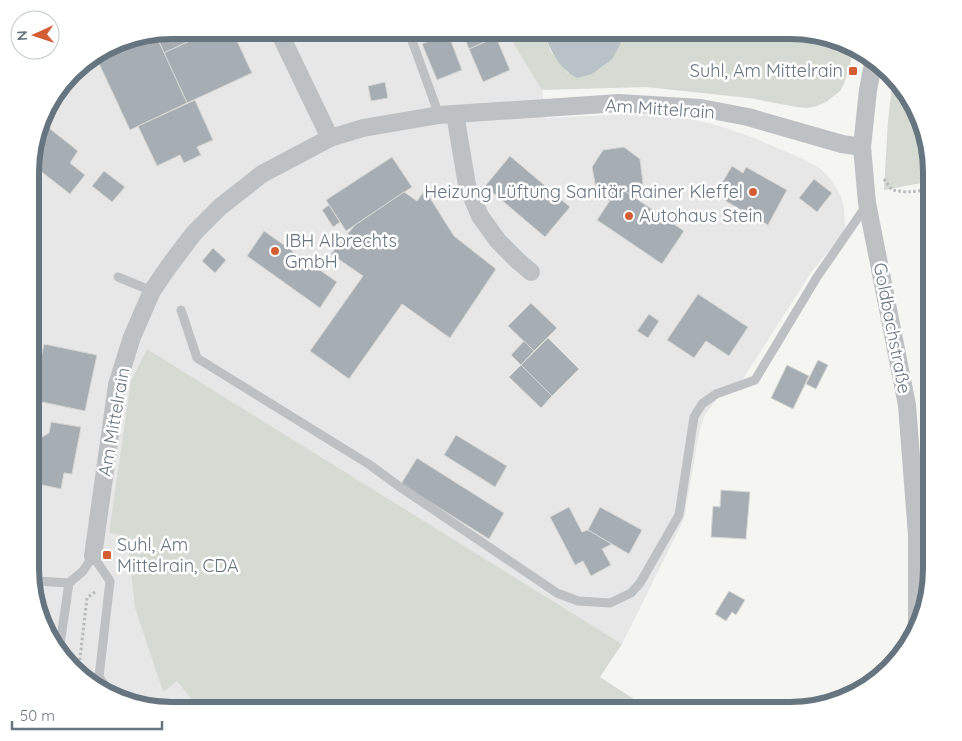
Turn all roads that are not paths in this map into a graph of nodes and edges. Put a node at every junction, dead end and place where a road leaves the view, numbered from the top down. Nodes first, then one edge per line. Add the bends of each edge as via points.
1 (282, 39) edge
2 (411, 39) edge
3 (872, 67) edge
4 (447, 114) junction
5 (330, 138) junction
6 (862, 147) junction
7 (868, 203) junction
8 (531, 272) dead end
9 (118, 277) dead end
10 (152, 292) junction
11 (181, 310) dead end
12 (93, 556) junction
13 (39, 580) edge
14 (69, 583) junction
15 (917, 609) edge
16 (60, 641) edge
17 (103, 683) edge

1 - 5 street
2 - 4 lane
3 - 6 street, Goldbachstraße
4 - 5 street, Am Mittelrain via 363,128
4 - 6 street, Am Mittelrain via 619,103 701,108
4 - 8 street via 467,185 480,216 498,241
5 - 10 street, Am Mittelrain via 262,174 220,207 194,233
6 - 7 street, Goldbachstraße
7 - 11 lane via 817,277 754,380 716,394 702,404 694,417 690,435 679,515 640,583 632,593 610,603 578,601 556,593 370,465 197,358
7 - 15 street, Goldbachstraße via 907,405 917,535
9 - 10 lane
10 - 12 street, Am Mittelrain via 116,385
12 - 14 lane via 83,572
12 - 17 lane via 110,581 99,677
13 - 14 lane
14 - 16 lane

